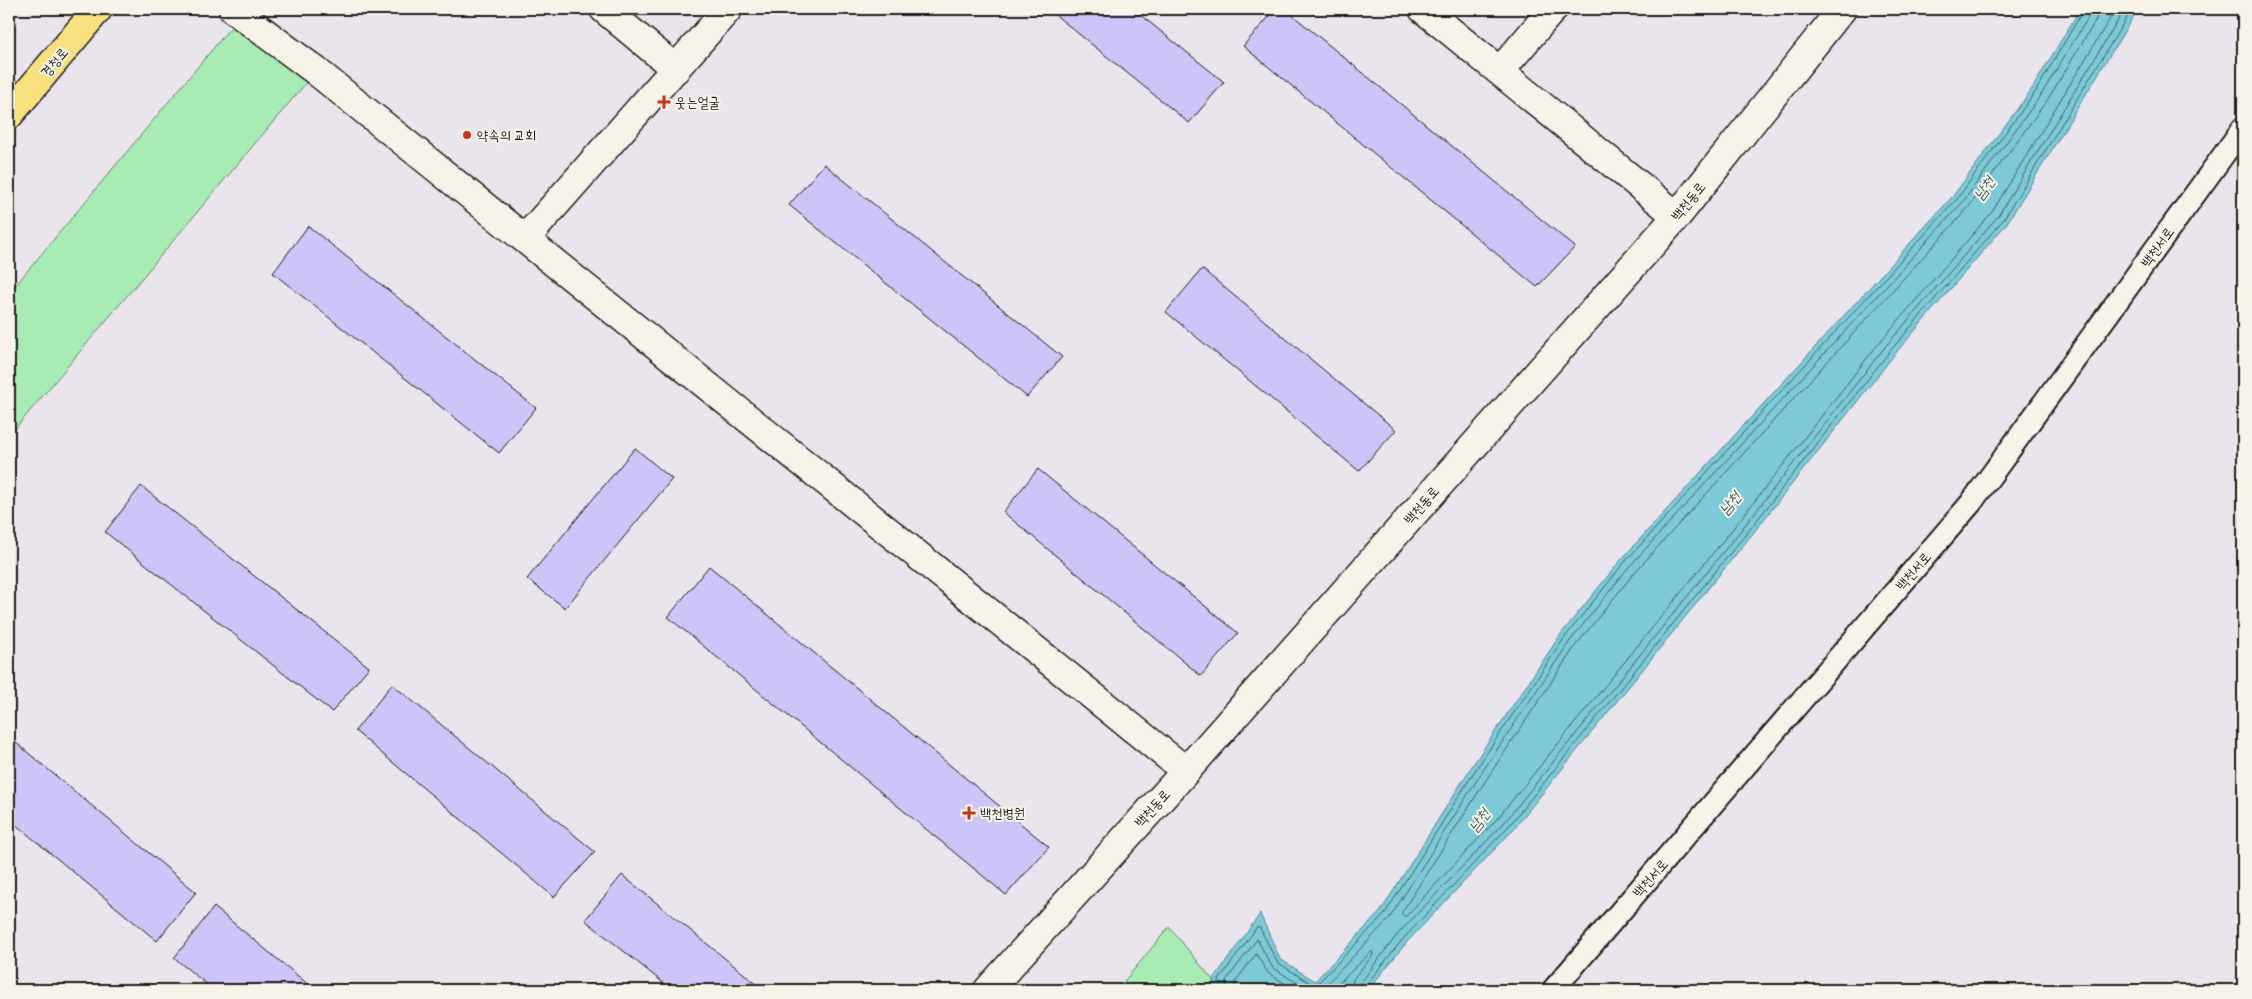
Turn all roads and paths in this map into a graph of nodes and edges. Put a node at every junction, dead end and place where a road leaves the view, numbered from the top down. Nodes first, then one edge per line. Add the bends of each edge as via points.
1 (98, 9) edge
2 (233, 9) edge
3 (604, 9) edge
4 (728, 9) edge
5 (1423, 9) edge
6 (1554, 9) edge
7 (1842, 9) edge
8 (676, 69) junction
9 (1500, 72) junction
10 (9, 115) edge
11 (2243, 128) edge
12 (1676, 216) junction
13 (525, 239) junction
14 (1186, 771) junction
15 (988, 990) edge
16 (1553, 990) edge

1 - 10 main road, 경청로
2 - 13 street via 316,71
3 - 8 street
4 - 8 street
5 - 9 street
6 - 9 street
7 - 12 street, 백천동로
8 - 13 street
9 - 12 street
11 - 16 lane, 백천서로 via 1971,503
12 - 14 street, 백천동로
13 - 14 street
14 - 15 street, 백천동로

